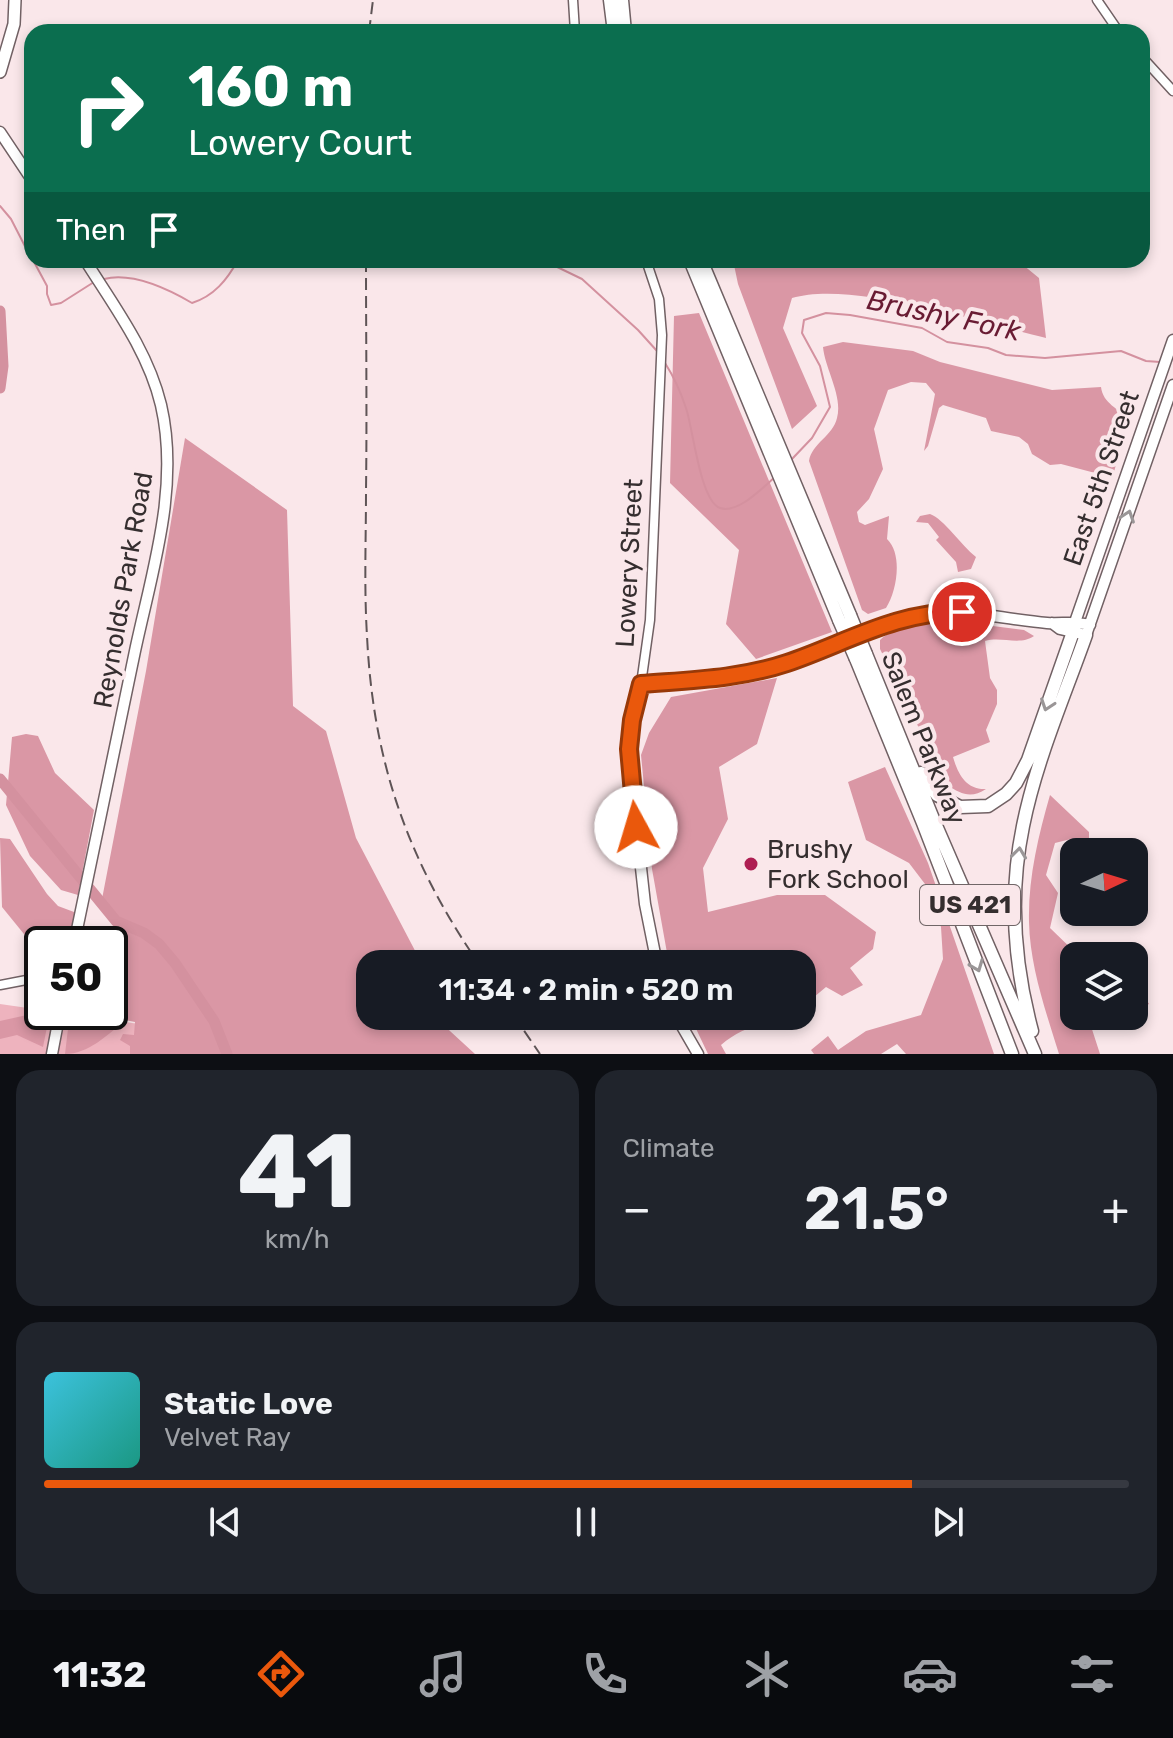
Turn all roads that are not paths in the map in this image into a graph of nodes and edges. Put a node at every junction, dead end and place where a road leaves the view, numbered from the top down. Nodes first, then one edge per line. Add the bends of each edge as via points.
1 (9, 0) edge
2 (15, 0) edge
3 (573, 0) edge
4 (610, 0) edge
5 (622, 0) edge
6 (1097, 0) edge
7 (574, 24) edge
8 (613, 24) edge
9 (624, 24) edge
10 (1114, 24) edge
11 (0, 54) edge
12 (1150, 66) edge
13 (0, 72) edge
14 (1173, 91) edge
15 (0, 132) edge
16 (24, 168) edge
17 (90, 268) edge
18 (649, 268) edge
19 (694, 268) edge
20 (704, 268) edge
21 (1173, 340) edge
22 (1173, 385) edge
23 (767, 430) junction
24 (1081, 628) junction
25 (861, 656) junction
26 (641, 684) junction
27 (908, 754) junction
28 (78, 926) edge
29 (654, 950) edge
30 (24, 980) edge
31 (0, 985) edge
32 (57, 1030) edge
33 (684, 1030) edge
34 (52, 1054) edge
35 (698, 1054) edge
36 (1009, 1054) edge
37 (1036, 1054) edge

1 - 11 main road
2 - 13 main road
3 - 7 street
4 - 8 highway
5 - 9 highway
6 - 10 street
12 - 14 street
15 - 16 main road
17 - 28 main road, Reynolds Park Road via 134,337 156,387 168,478
18 - 26 street, Lowery Street via 659,299 662,335 650,620
19 - 23 highway, Salem Parkway / US 421
20 - 23 highway, Salem Parkway / US 421
21 - 24 main road, East 5th Street
24 -> 22 main road, East 5th Street
23 - 25 highway, Salem Parkway / US 421, bridge
24 - 26 main road via 962,612 925,614 755,672
24 -> 27 highway via 1028,760 1001,799 974,809 948,803
37 -> 24 highway via 1017,951 1019,845
25 - 27 highway, Salem Parkway / US 421
25 -> 36 highway, Salem Parkway / US 421
26 - 29 main road, Lowery Street via 629,759
27 - 37 highway, Salem Parkway / US 421
30 - 31 street
32 - 34 main road
33 - 35 main road

